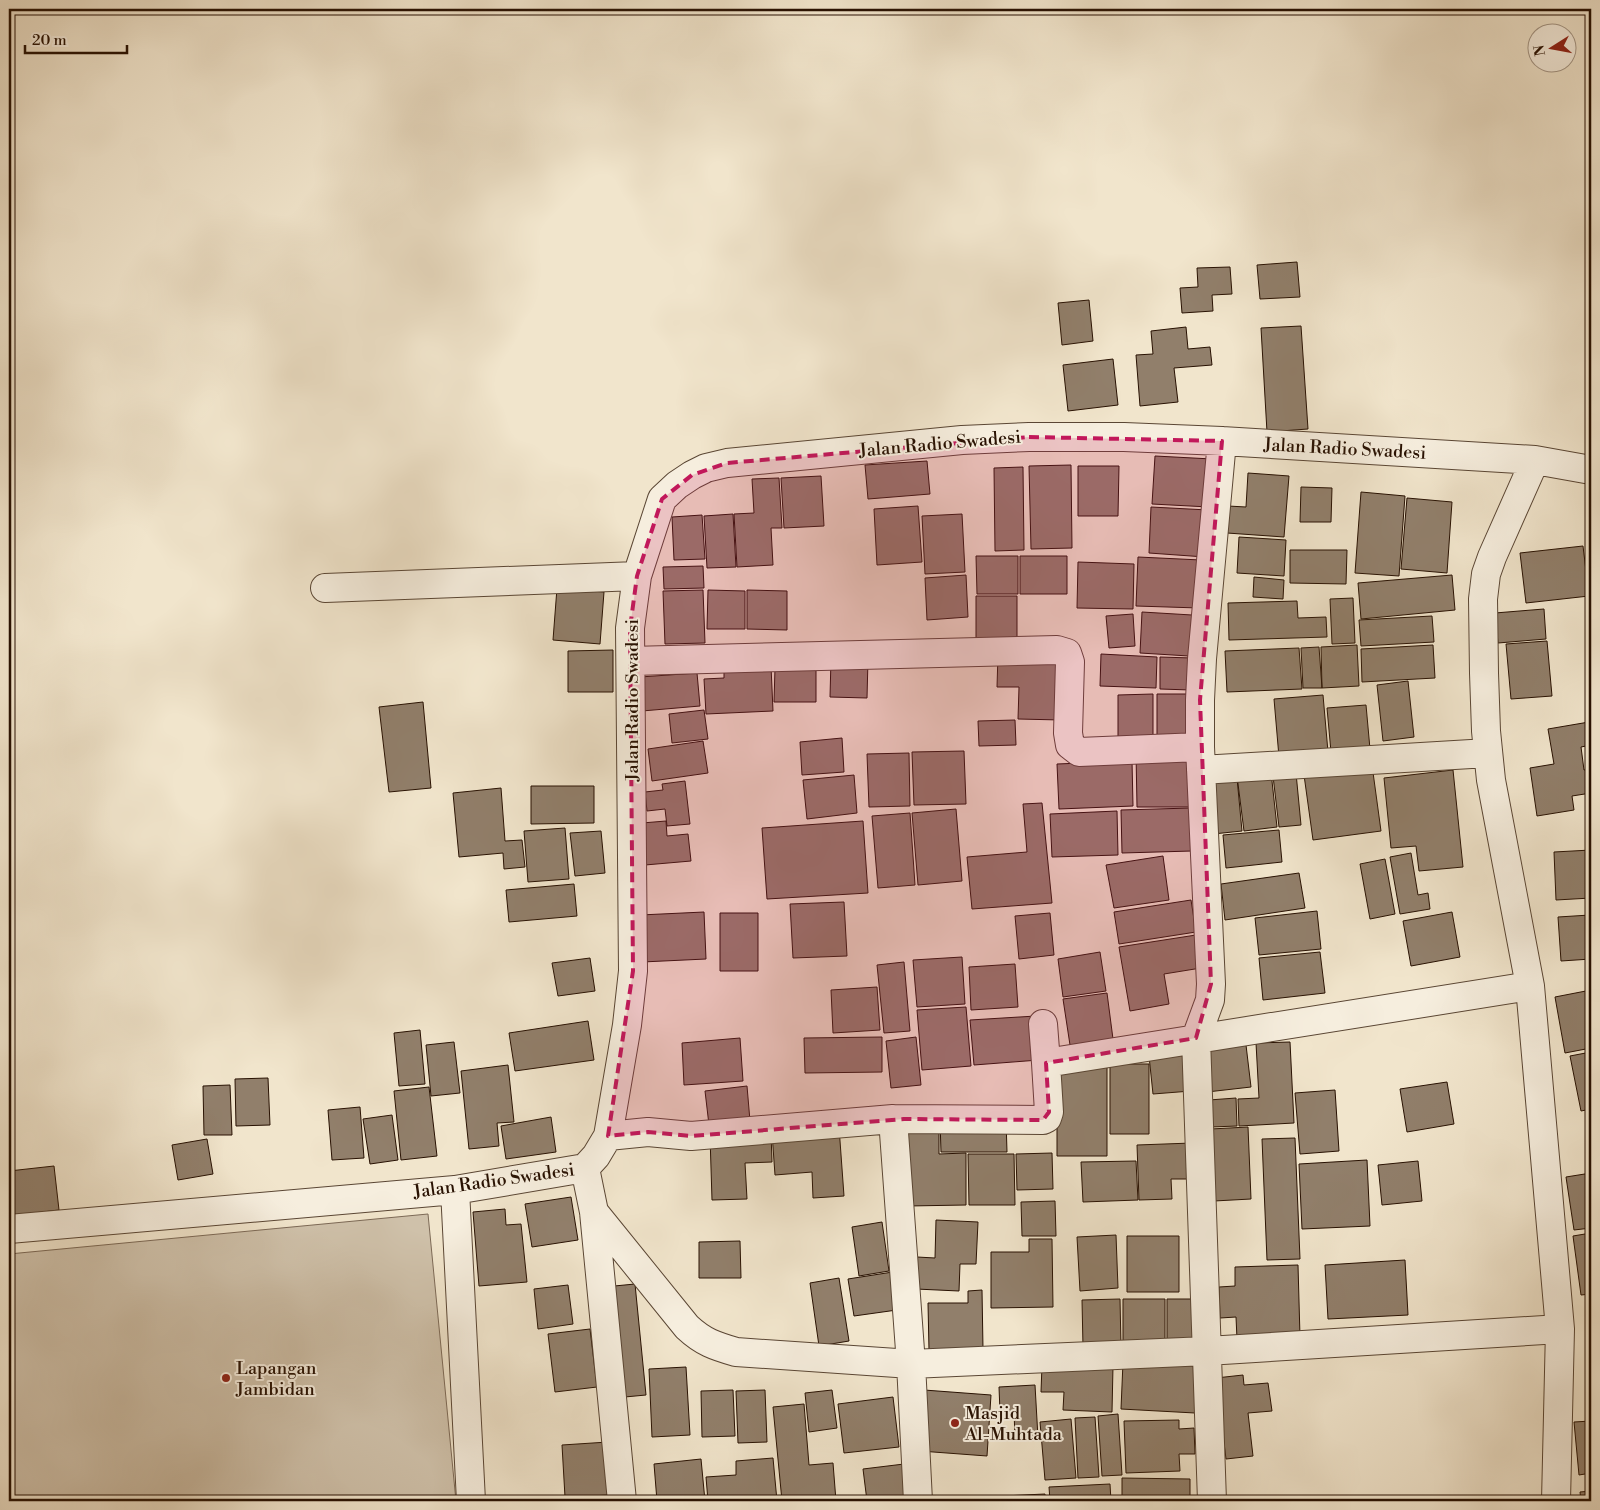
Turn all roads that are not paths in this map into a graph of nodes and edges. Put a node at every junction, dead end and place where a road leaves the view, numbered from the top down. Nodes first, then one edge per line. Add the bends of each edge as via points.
1 (1222, 441) junction
2 (1535, 460) junction
3 (1591, 470) edge
4 (637, 576) junction
5 (325, 588) dead end
6 (630, 661) junction
7 (1488, 753) junction
8 (1200, 758) junction
9 (1530, 986) junction
10 (1043, 1024) dead end
11 (1196, 1038) junction
12 (1046, 1063) junction
13 (893, 1119) junction
14 (608, 1136) junction
15 (585, 1168) junction
16 (456, 1190) junction
17 (594, 1212) junction
18 (9, 1229) edge
19 (1560, 1329) junction
20 (1207, 1351) junction
21 (910, 1364) junction
22 (472, 1501) edge
23 (622, 1501) edge
24 (918, 1501) edge
25 (1212, 1501) edge
26 (1556, 1501) edge

1 - 2 street, Jalan Radio Swadesi
1 - 4 street, Jalan Radio Swadesi via 1124,437 982,439 713,466 692,475 662,499
1 - 8 street via 1202,659
2 - 3 street, Jalan Radio Swadesi
2 - 7 street via 1486,574 1483,599
4 - 5 street
4 - 6 street, Jalan Radio Swadesi via 630,628
6 - 8 street via 1057,650 1067,653 1070,662 1068,734 1070,745 1079,752
6 - 14 street, Jalan Radio Swadesi via 633,971
7 - 8 street
7 - 9 street via 1500,835
8 - 11 street via 1211,984 1210,1000
9 - 11 street
9 - 19 street
10 - 12 street
11 - 12 street
11 - 20 street
12 - 13 street via 1049,1112 1048,1118 1043,1120
13 - 14 street via 700,1135 648,1132
13 - 21 street
14 - 15 street, Jalan Radio Swadesi
15 - 16 street, Jalan Radio Swadesi
15 - 17 street
16 - 18 street, Jalan Radio Swadesi
16 - 22 street
17 - 21 street via 687,1327 708,1343 736,1352
17 - 23 street
19 - 20 street
19 - 26 street
20 - 21 street
20 - 25 street
21 - 24 street

